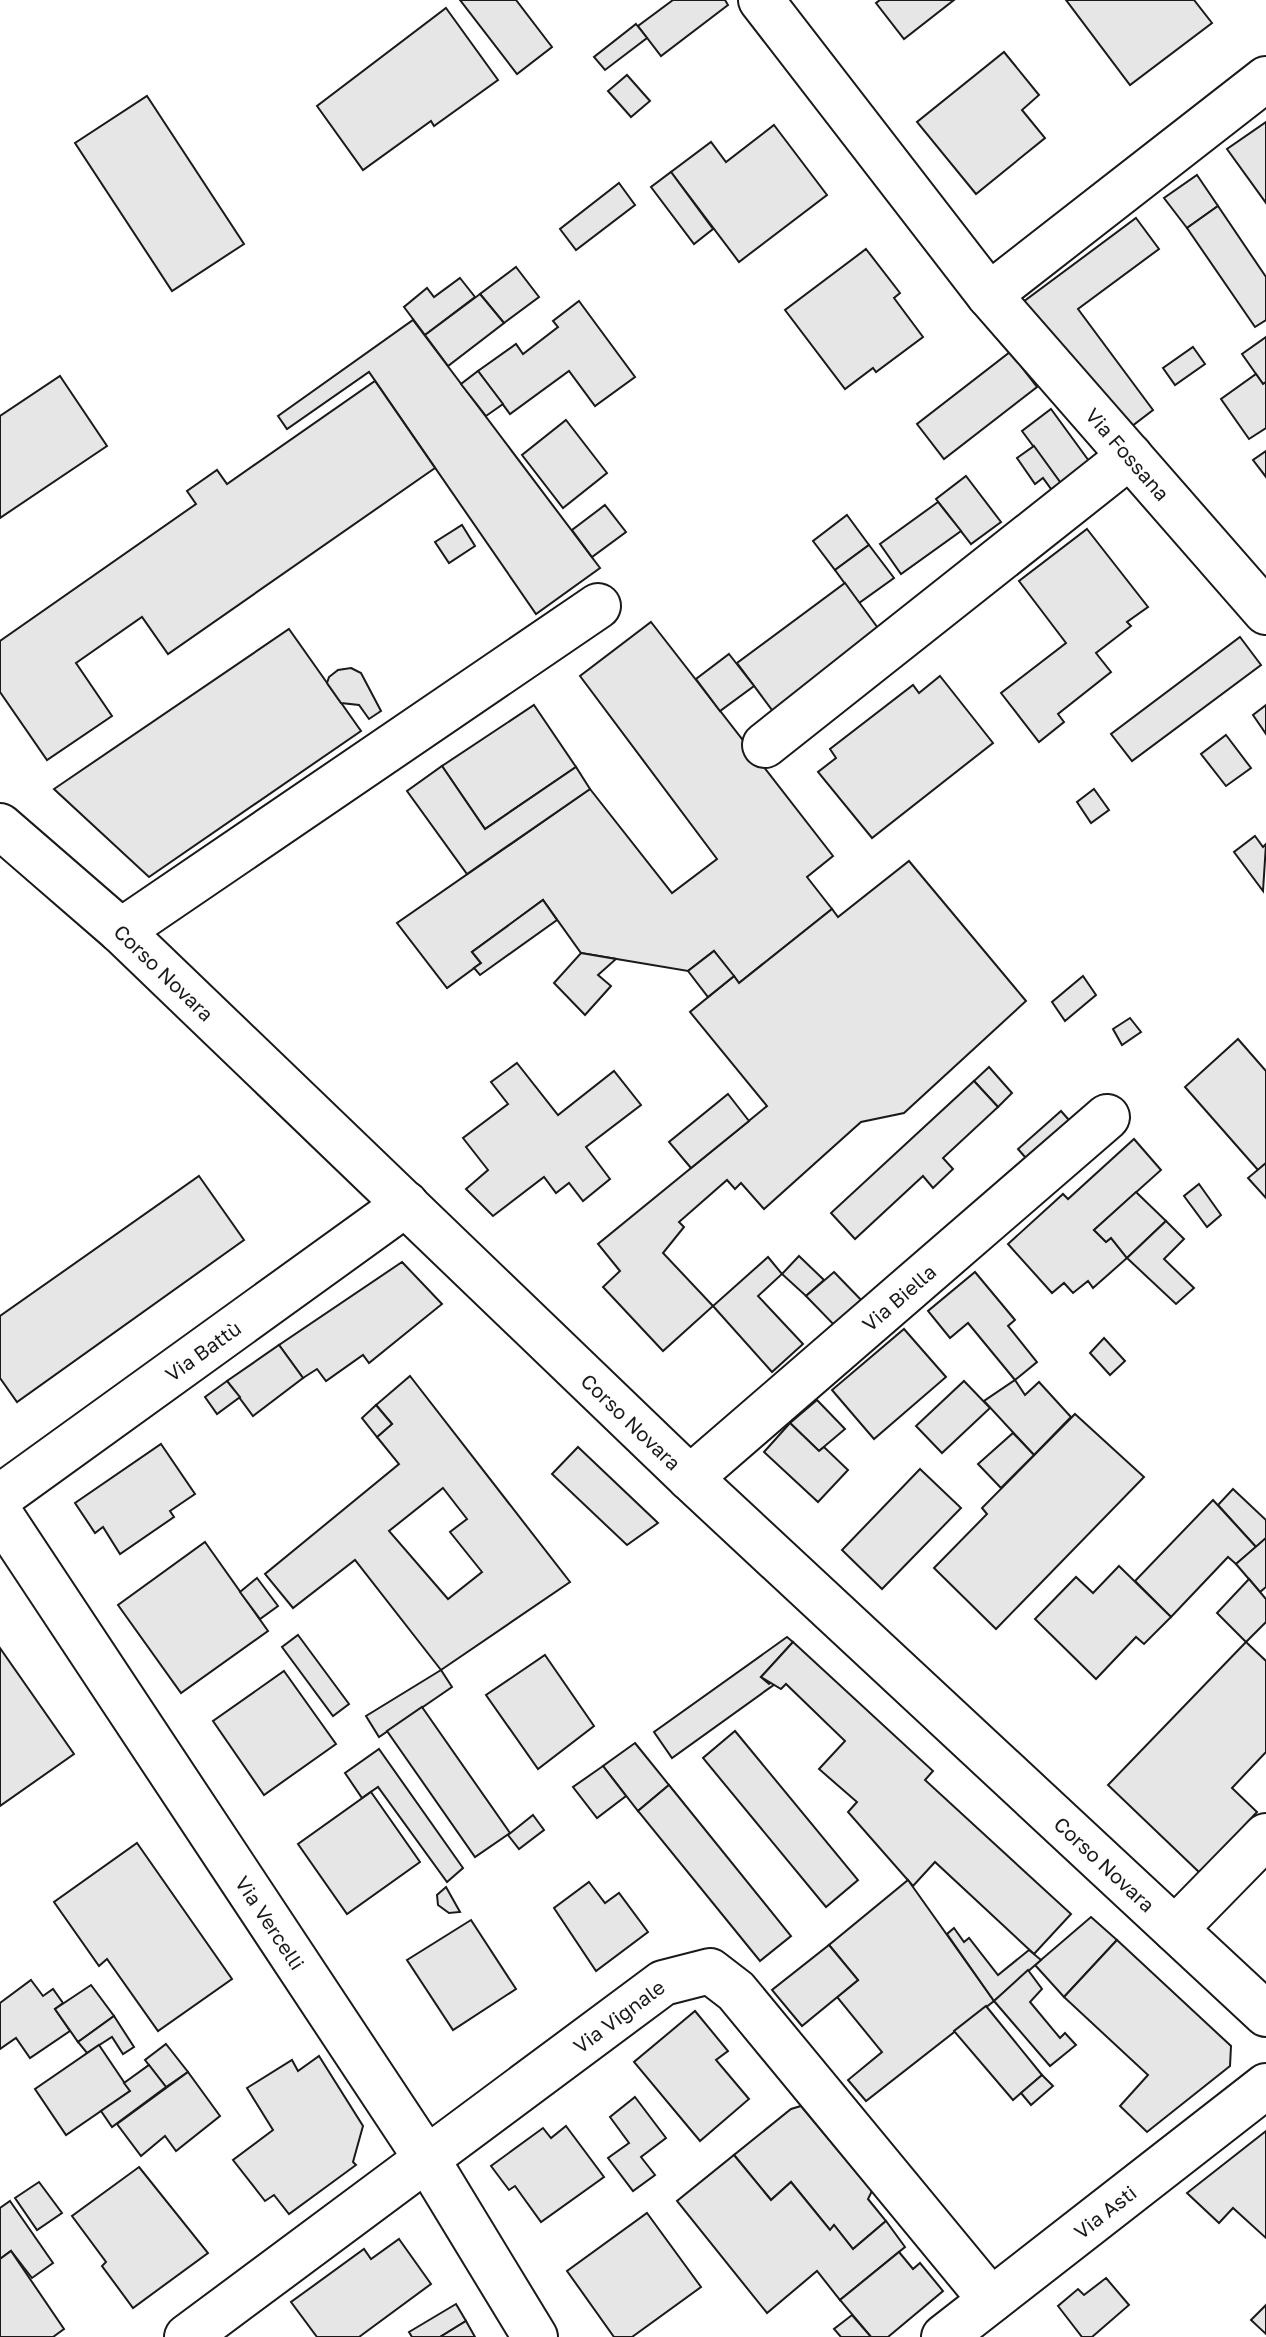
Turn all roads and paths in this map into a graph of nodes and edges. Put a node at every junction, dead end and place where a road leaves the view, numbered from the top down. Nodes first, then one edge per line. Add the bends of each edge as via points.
1 (761, 0) edge
2 (1266, 79) edge
3 (989, 295) junction
4 (1130, 456) junction
5 (598, 606) dead end
6 (1266, 612) edge
7 (765, 745) dead end
8 (0, 826) edge
9 (121, 931) junction
10 (1107, 1117) dead end
11 (406, 1204) junction
12 (690, 1478) junction
13 (0, 1497) edge
14 (0, 1514) edge
15 (1266, 1836) edge
16 (1175, 1929) junction
17 (1266, 2014) edge
18 (1266, 2086) edge
19 (428, 2161) junction
20 (991, 2300) junction
21 (187, 2337) edge
22 (535, 2337) edge
23 (944, 2337) edge

1 - 3 street, Via Fossana
2 - 3 street
3 - 4 street, Via Fossana
4 - 6 street, Via Fossana
4 - 7 street
5 - 9 street
8 - 9 street, Corso Novara
9 - 11 street, Corso Novara
10 - 12 street, Via Biella
11 - 12 street, Corso Novara
11 - 13 street, Via Battù
12 - 16 street, Corso Novara
14 - 19 street, Via Vercelli
15 - 16 street
16 - 17 street, Corso Novara
18 - 20 street, Via Asti
19 - 20 street, Via Vignale via 663,1983 710,1971 736,1991
19 - 21 street, Via Vignale
19 - 22 street, Via Vercelli
20 - 23 street, Via Asti

